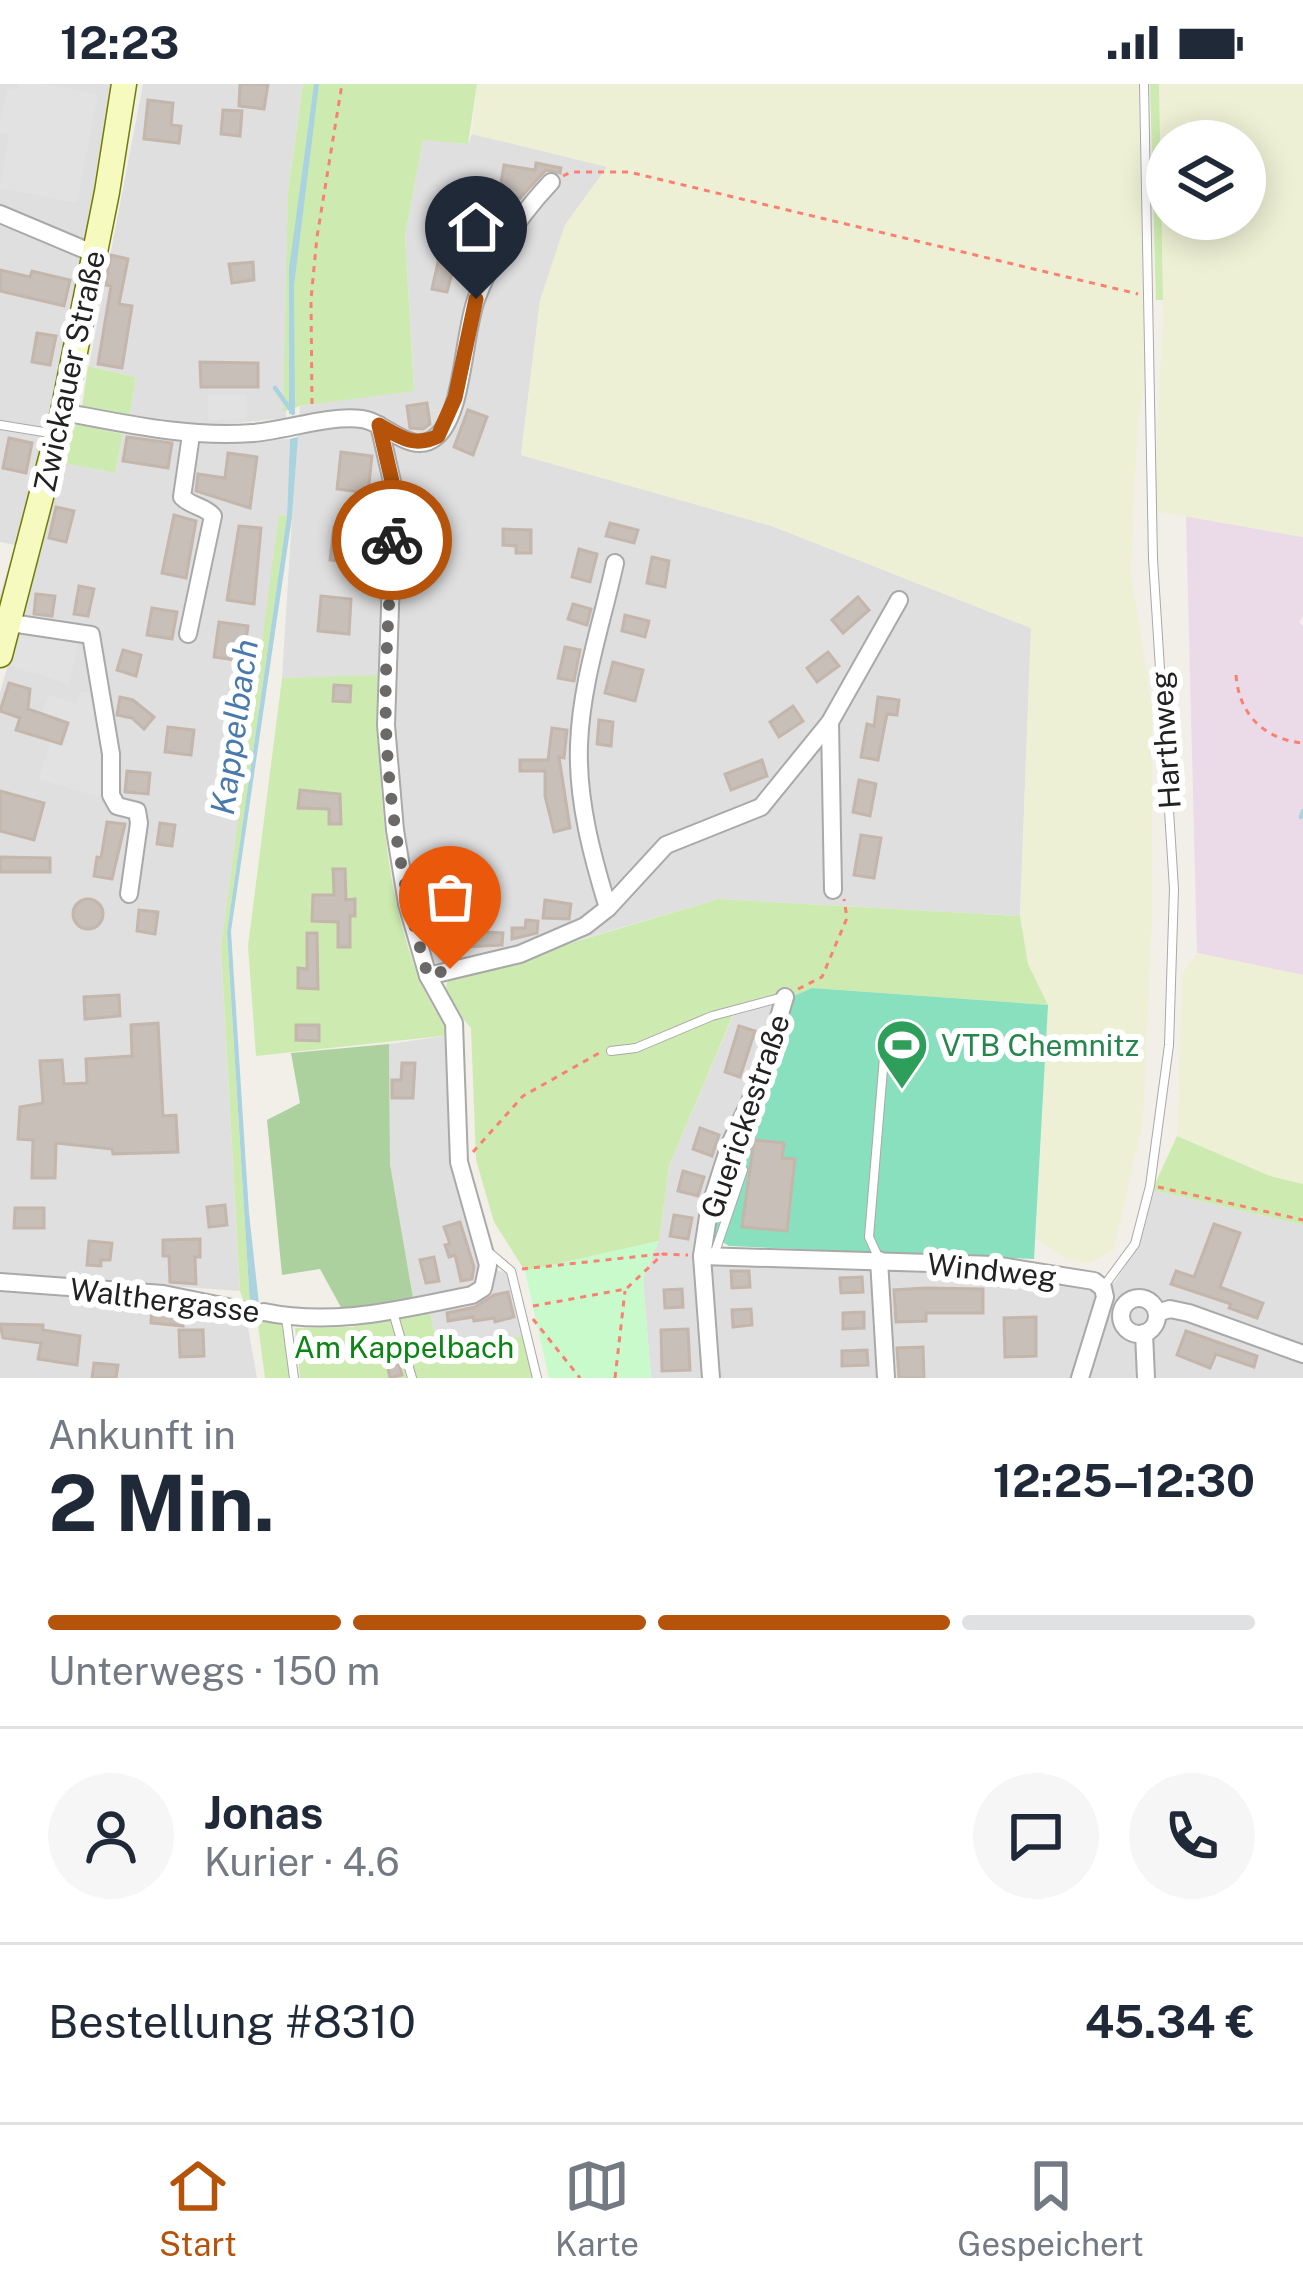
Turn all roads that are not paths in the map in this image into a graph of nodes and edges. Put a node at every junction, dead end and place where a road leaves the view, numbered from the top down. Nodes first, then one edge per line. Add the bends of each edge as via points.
1 (124, 84) edge
2 (1144, 84) edge
3 (551, 182) road end
4 (0, 214) edge
5 (94, 254) junction
6 (60, 423) junction
7 (0, 425) edge
8 (379, 425) junction
9 (190, 435) junction
10 (615, 563) dead end
11 (898, 600) dead end
12 (10, 623) junction
13 (188, 634) dead end
14 (0, 655) edge
15 (830, 722) junction
16 (833, 890) road end
17 (129, 894) dead end
18 (608, 908) junction
19 (428, 976) junction
20 (784, 997) joint
21 (886, 1033) dead end
22 (611, 1051) road end
23 (742, 1170) dead end
24 (485, 1249) junction
25 (708, 1256) junction
26 (879, 1260) junction
27 (0, 1282) edge
28 (1103, 1288) junction
29 (242, 1310) joint
30 (392, 1311) junction
31 (263, 1312) joint
32 (1157, 1313) junction
33 (286, 1317) junction
34 (1144, 1334) junction
35 (1303, 1354) edge
36 (294, 1378) edge
37 (412, 1378) edge
38 (537, 1378) edge
39 (711, 1378) edge
40 (886, 1378) edge
41 (1080, 1378) edge
42 (1146, 1378) edge

1 - 5 main road, Zwickauer Straße
2 - 28 lane, Harthweg via 1153,559 1174,889 1168,1045 1150,1186 1135,1244
3 - 8 street via 501,246 476,299 455,398 438,436 406,441
4 - 5 street
5 - 6 main road, Zwickauer Straße
6 - 7 lane
6 - 9 street
6 - 12 main road, Zwickauer Straße
8 - 9 street via 365,419
8 - 19 street via 394,490 386,725 395,830
9 - 13 street via 182,497 213,516
10 - 18 street via 578,747 592,856
11 - 15 street
12 - 14 main road, Zwickauer Straße
12 - 17 street via 91,635 111,795 117,806 136,811 139,823
15 - 16 street
15 - 18 street via 761,807 666,844
18 - 19 street via 520,954
19 - 24 street via 454,1023 459,1162
20 - 22 lane
20 - 25 street, Guerickestraße via 709,1210
21 - 26 lane via 869,1237
23 - 25 lane
24 - 30 street, Walthergasse via 483,1288
24 - 38 lane via 511,1271
25 - 26 street, Windweg
25 - 39 street, Guerickestraße
26 - 28 street, Windweg via 994,1265
26 - 40 street, Windweg
27 - 29 street, Walthergasse via 163,1294
28 - 41 street, Harthweg
29 - 31 lane, Walthergasse
30 - 33 street, Walthergasse
30 - 37 lane
31 - 33 street, Walthergasse
32 - 34 street
32 - 34 street via 1141,1297 1125,1303 1123,1325
32 - 35 street via 1189,1312
33 - 36 lane
34 - 42 street

